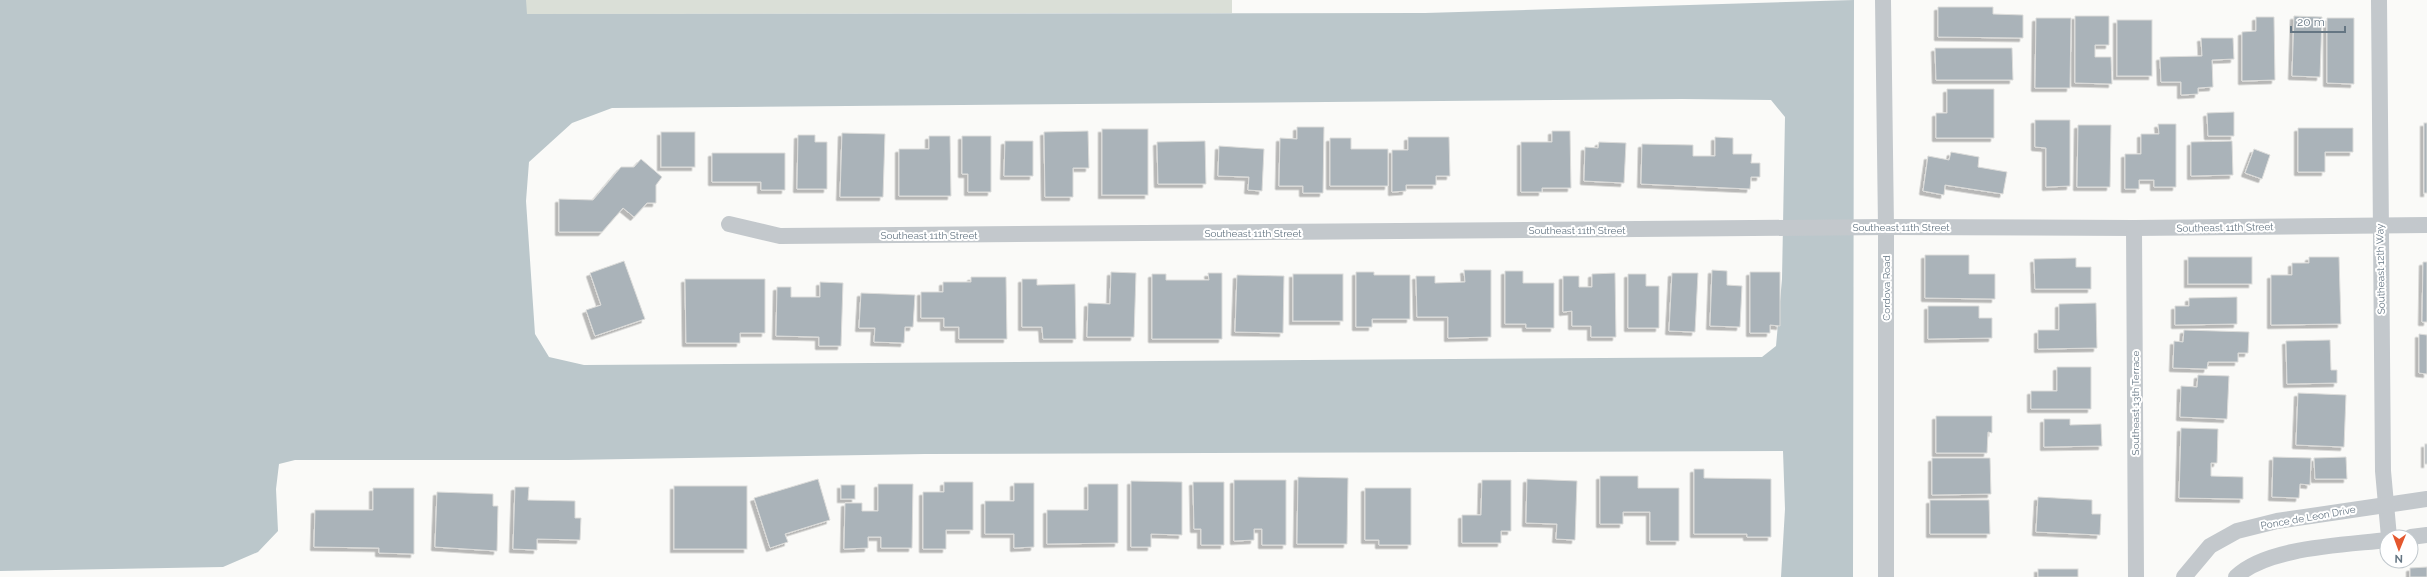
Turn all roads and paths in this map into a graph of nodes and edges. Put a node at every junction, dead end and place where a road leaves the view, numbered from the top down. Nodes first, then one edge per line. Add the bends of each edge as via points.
1 (1883, 0) edge
2 (2379, 0) edge
3 (729, 224) dead end
4 (2427, 225) edge
5 (2380, 226) junction
6 (1886, 227) junction
7 (2134, 228) junction
8 (2427, 499) edge
9 (2387, 504) junction
10 (2389, 529) edge
11 (2379, 541) edge
12 (1886, 577) edge
13 (2136, 577) edge
14 (2184, 577) edge
15 (2236, 577) edge

1 - 6 street, Cordova Road
2 - 5 street, Southeast 12th Way
3 - 6 street, Southeast 11th Street via 780,236
4 - 5 street, Southeast 11th Street
5 - 7 street, Southeast 11th Street
5 - 9 street, Southeast 12th Way via 2383,471
6 - 7 street, Southeast 11th Street
6 - 12 street, Cordova Road
7 - 13 street, Southeast 13th Terrace
8 - 9 street, Ponce de Leon Drive
9 - 10 street, Southeast 12th Way
9 - 14 street, Ponce de Leon Drive via 2276,521 2238,531 2210,546
11 - 15 street via 2277,556 2241,571

